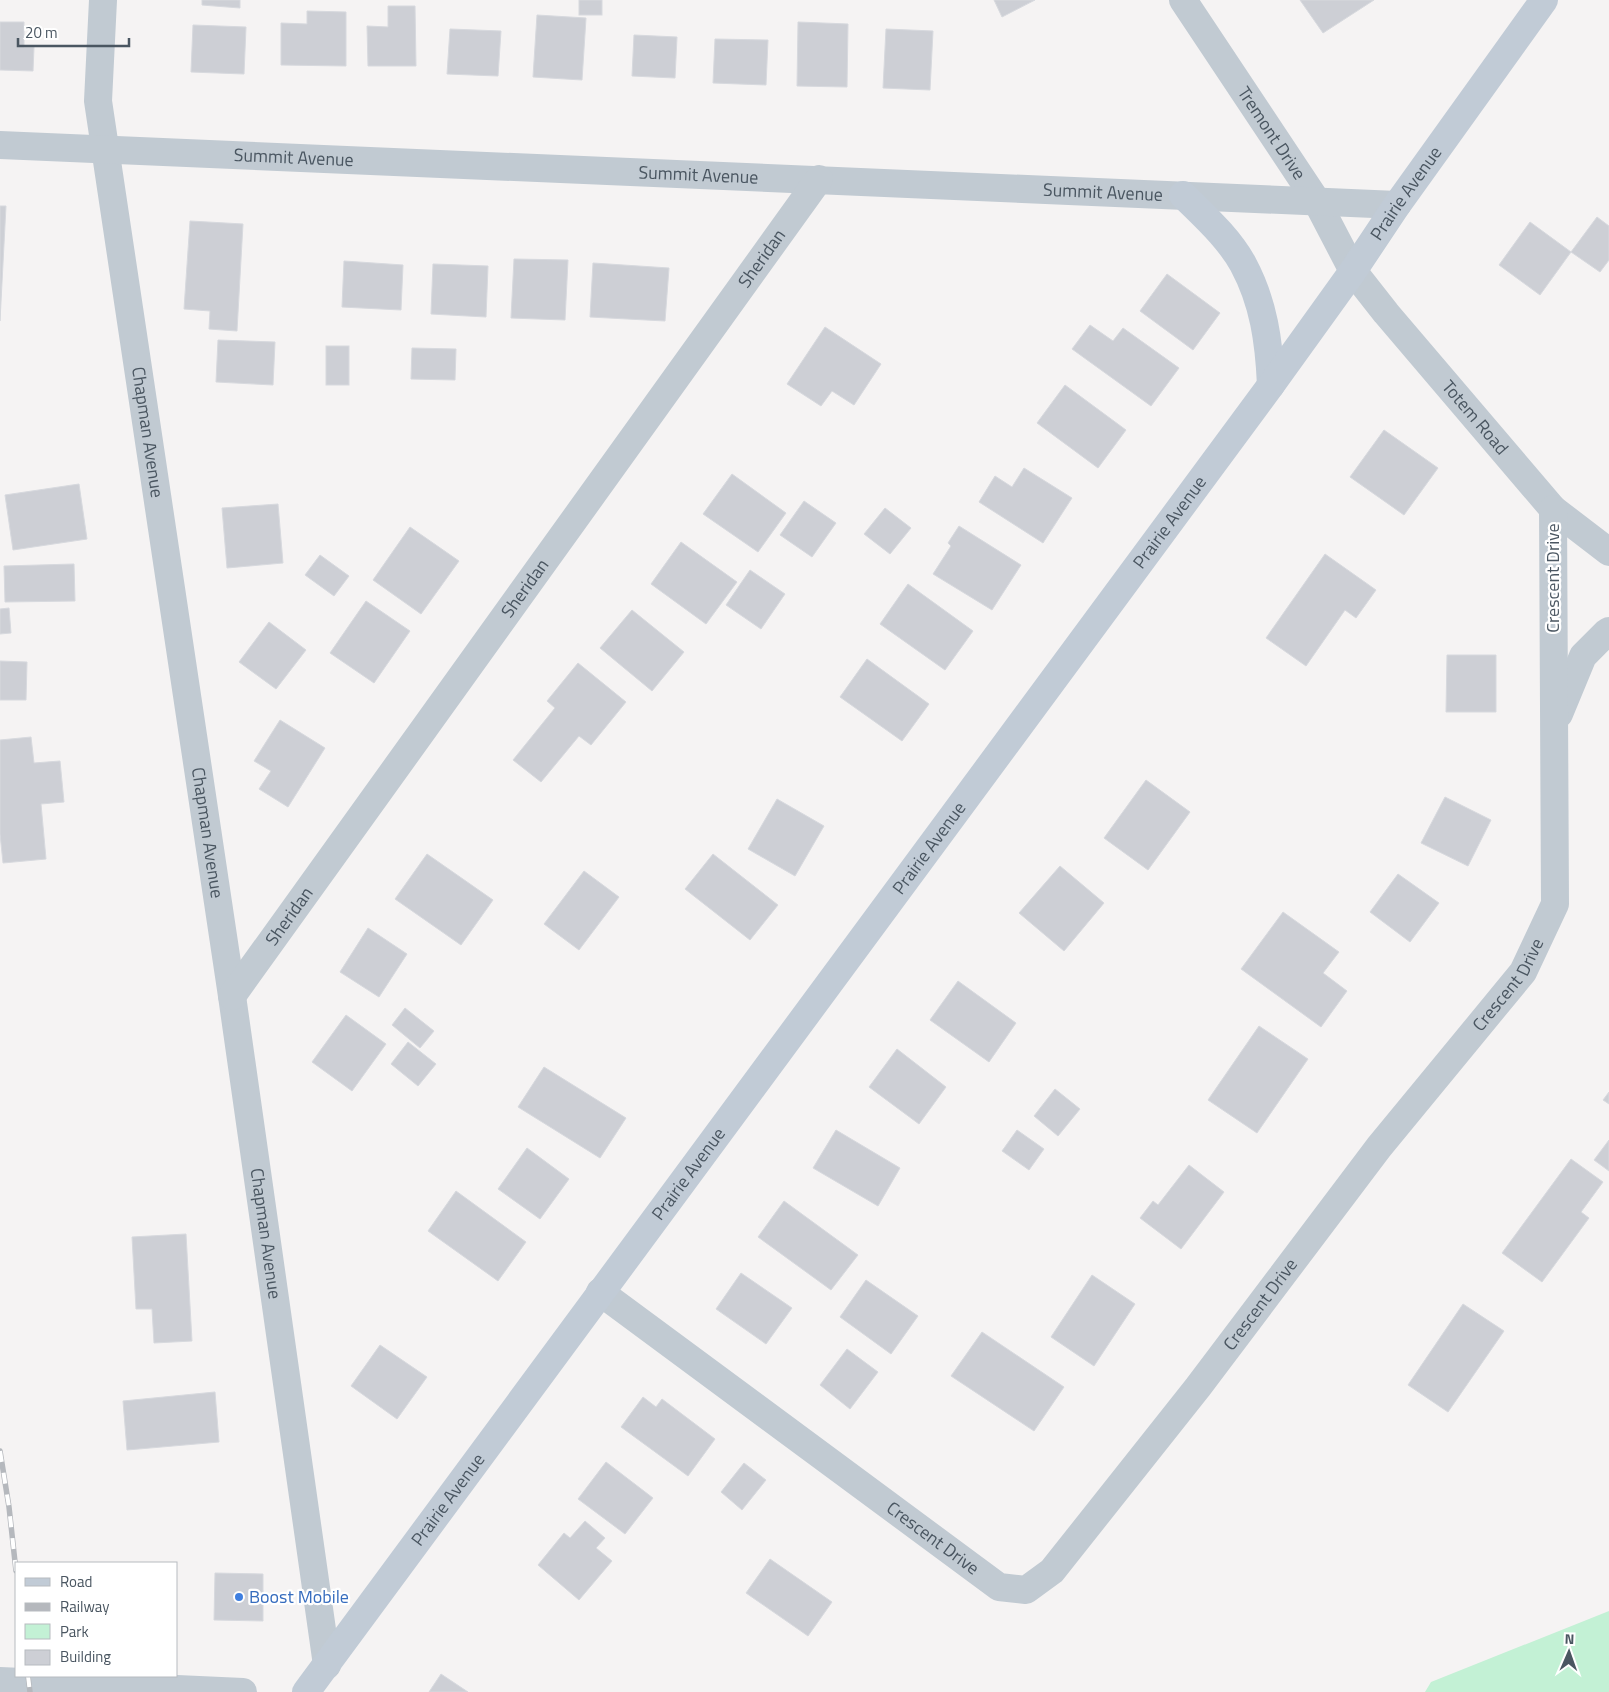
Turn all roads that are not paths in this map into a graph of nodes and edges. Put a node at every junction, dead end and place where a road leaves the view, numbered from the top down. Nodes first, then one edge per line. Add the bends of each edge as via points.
1 (103, 0) edge
2 (1183, 0) edge
3 (1544, 0) edge
4 (0, 145) edge
5 (106, 150) junction
6 (819, 179) junction
7 (1183, 195) junction
8 (1316, 200) junction
9 (1397, 204) junction
10 (1354, 271) junction
11 (1271, 385) junction
12 (1553, 509) junction
13 (1609, 552) edge
14 (1609, 631) edge
15 (1554, 727) junction
16 (232, 996) junction
17 (600, 1292) junction
18 (327, 1666) junction
19 (0, 1681) edge
20 (243, 1692) edge
21 (306, 1692) edge

1 - 5 street, Chapman Avenue via 98,101
2 - 8 street, Tremont Drive
3 - 9 main road, Prairie Avenue
4 - 5 street, Summit Avenue
5 - 6 street, Summit Avenue
5 - 16 street, Chapman Avenue
6 - 7 street, Summit Avenue
6 - 16 street, Sheridan
7 - 8 street, Summit Avenue
7 - 11 main road via 1215,226 1243,263 1262,310 1269,346
8 - 9 street, Summit Avenue
8 - 10 street, Tremont Drive
9 - 10 main road, Prairie Avenue
10 - 11 main road, Prairie Avenue
10 - 12 street, Totem Road via 1393,322
11 - 17 main road, Prairie Avenue
12 - 13 street, Totem Road
12 - 15 street, Crescent Drive
14 - 15 street via 1583,656
15 - 17 street, Crescent Drive via 1555,904 1523,972 1379,1147 1198,1387 1052,1571 1026,1590 998,1587
16 - 18 street, Chapman Avenue
17 - 18 main road, Prairie Avenue
18 - 21 main road, Prairie Avenue
19 - 20 street

